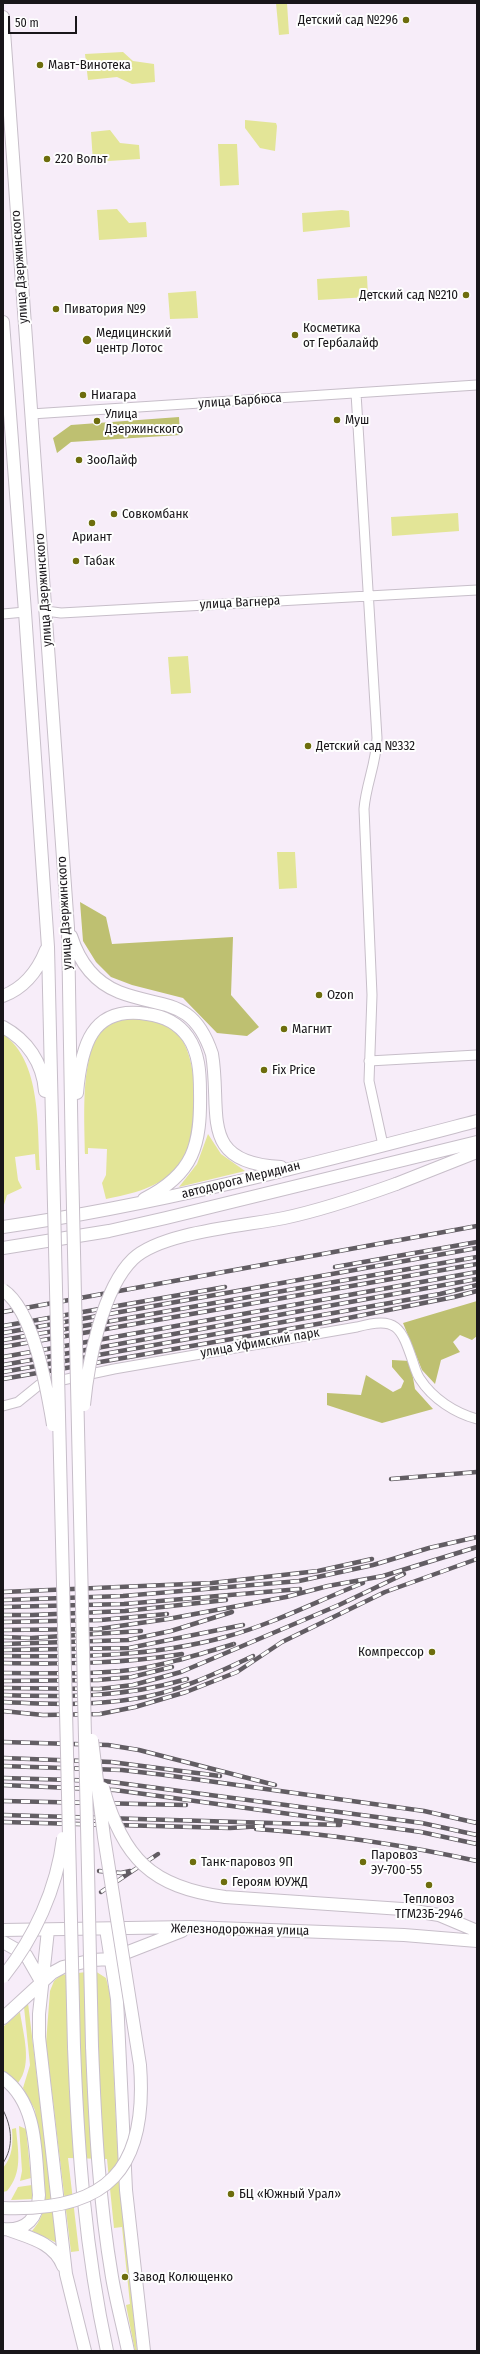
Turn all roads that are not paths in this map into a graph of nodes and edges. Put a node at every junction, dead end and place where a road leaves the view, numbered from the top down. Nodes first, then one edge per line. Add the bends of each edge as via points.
1 (3, 17) edge
2 (3, 30) edge
3 (7, 145) edge
4 (3, 322) edge
5 (477, 385) edge
6 (356, 393) junction
7 (30, 414) junction
8 (7, 420) edge
9 (477, 590) edge
10 (370, 595) junction
11 (46, 611) junction
12 (26, 612) junction
13 (3, 614) edge
14 (68, 928) junction
15 (48, 947) junction
16 (3, 996) edge
17 (3, 1027) edge
18 (477, 1055) edge
19 (369, 1061) junction
20 (477, 1121) edge
21 (477, 1142) edge
22 (383, 1145) junction
23 (477, 1152) edge
24 (53, 1163) junction
25 (72, 1164) junction
26 (292, 1168) junction
27 (127, 1207) junction
28 (3, 1222) edge
29 (26, 1224) junction
30 (3, 1227) edge
31 (3, 1248) edge
32 (3, 1290) edge
33 (3, 1406) edge
34 (477, 1419) edge
35 (78, 1454) junction
36 (60, 1468) junction
37 (82, 1624) junction
38 (66, 1707) junction
39 (93, 1754) junction
40 (190, 1928) junction
41 (106, 1929) junction
42 (3, 1930) edge
43 (48, 1930) junction
44 (477, 1931) edge
45 (477, 1941) edge
46 (3, 1942) edge
47 (110, 1959) junction
48 (3, 1978) edge
49 (42, 1983) junction
50 (3, 2018) edge
51 (3, 2078) edge
52 (3, 2208) edge
53 (5, 2229) edge
54 (66, 2274) junction
55 (85, 2351) edge
56 (106, 2351) edge
57 (128, 2351) edge
58 (144, 2351) edge

1 - 2 main road, улица Дзержинского
2 - 3 main road, улица Дзержинского
3 - 7 main road, улица Дзержинского
4 - 8 main road, улица Дзержинского
5 - 6 street, улица Барбюса
6 - 7 street, улица Барбюса
6 - 10 street
7 - 8 main road, улица Барбюса
7 - 11 main road, улица Дзержинского
8 - 12 main road, улица Дзержинского
9 - 10 street, улица Вагнера
10 - 11 street, улица Вагнера via 61,613
10 - 19 street via 377,758 364,809 372,994
11 - 12 main road, улица Вагнера
11 - 14 main road, улица Дзержинского
12 - 13 street, улица Вагнера
12 - 15 main road, улица Дзержинского
14 - 25 main road, улица Дзержинского
14 - 26 main road via 78,956 100,981 120,992 172,1006 196,1024 212,1054 218,1127 223,1143 229,1151 255,1165
15 - 16 main road via 29,978 16,990
15 - 24 main road, улица Дзержинского
17 - 24 main road via 25,1044 40,1066 45,1084
18 - 19 street
19 - 22 street via 372,1098
20 - 22 main road, автодорога Меридиан
21 - 31 main road, автодорога Меридиан via 159,1220 95,1234
22 - 26 main road, автодорога Меридиан
23 - 35 main road, bridge via 396,1184 304,1213 163,1242 136,1256 114,1285 102,1317 86,1383
24 - 36 main road, bridge
25 - 27 main road via 80,1068 86,1045 94,1030 105,1019 127,1012 150,1014 171,1021 188,1037 197,1057 200,1110 198,1138 191,1159 174,1180 159,1191
25 - 35 main road, bridge
26 - 27 main road, автодорога Меридиан
27 - 29 main road, автодорога Меридиан
28 - 29 main road
29 - 30 main road, автодорога Меридиан
32 - 36 main road, bridge via 17,1302 32,1336 50,1409
33 - 34 street, улица Уфимский парк via 18,1402 39,1384 376,1322 395,1326 403,1334 419,1378 431,1393 446,1405
35 - 37 main road, bridge
36 - 38 main road, bridge
37 - 39 main road, bridge
37 - 57 main road, bridge via 94,2108 112,2277
38 - 48 main road, bridge via 63,1836 60,1857 32,1935
38 - 56 main road, bridge via 74,2047 80,2173 95,2292
39 - 44 main road, bridge via 122,1839 141,1864 162,1880 188,1890 225,1897 402,1909 439,1915
39 - 52 main road, bridge via 140,2065 142,2099 138,2133 121,2170 93,2194 51,2207
40 - 41 main road, Железнодорожная улица
40 - 45 main road, Железнодорожная улица via 404,1935
40 - 47 main road
41 - 43 main road, Железнодорожная улица
41 - 47 main road
42 - 43 main road, Железнодорожная улица
43 - 49 main road
46 - 49 main road via 26,1955
47 - 49 main road via 63,1967
47 - 58 main road via 117,1999 126,2190
49 - 50 main road
49 - 54 main road via 39,2037
51 - 53 main road via 17,2090 29,2114 39,2195 38,2207 32,2220 22,2227
53 - 54 main road via 32,2238 51,2249 60,2260
54 - 55 main road

